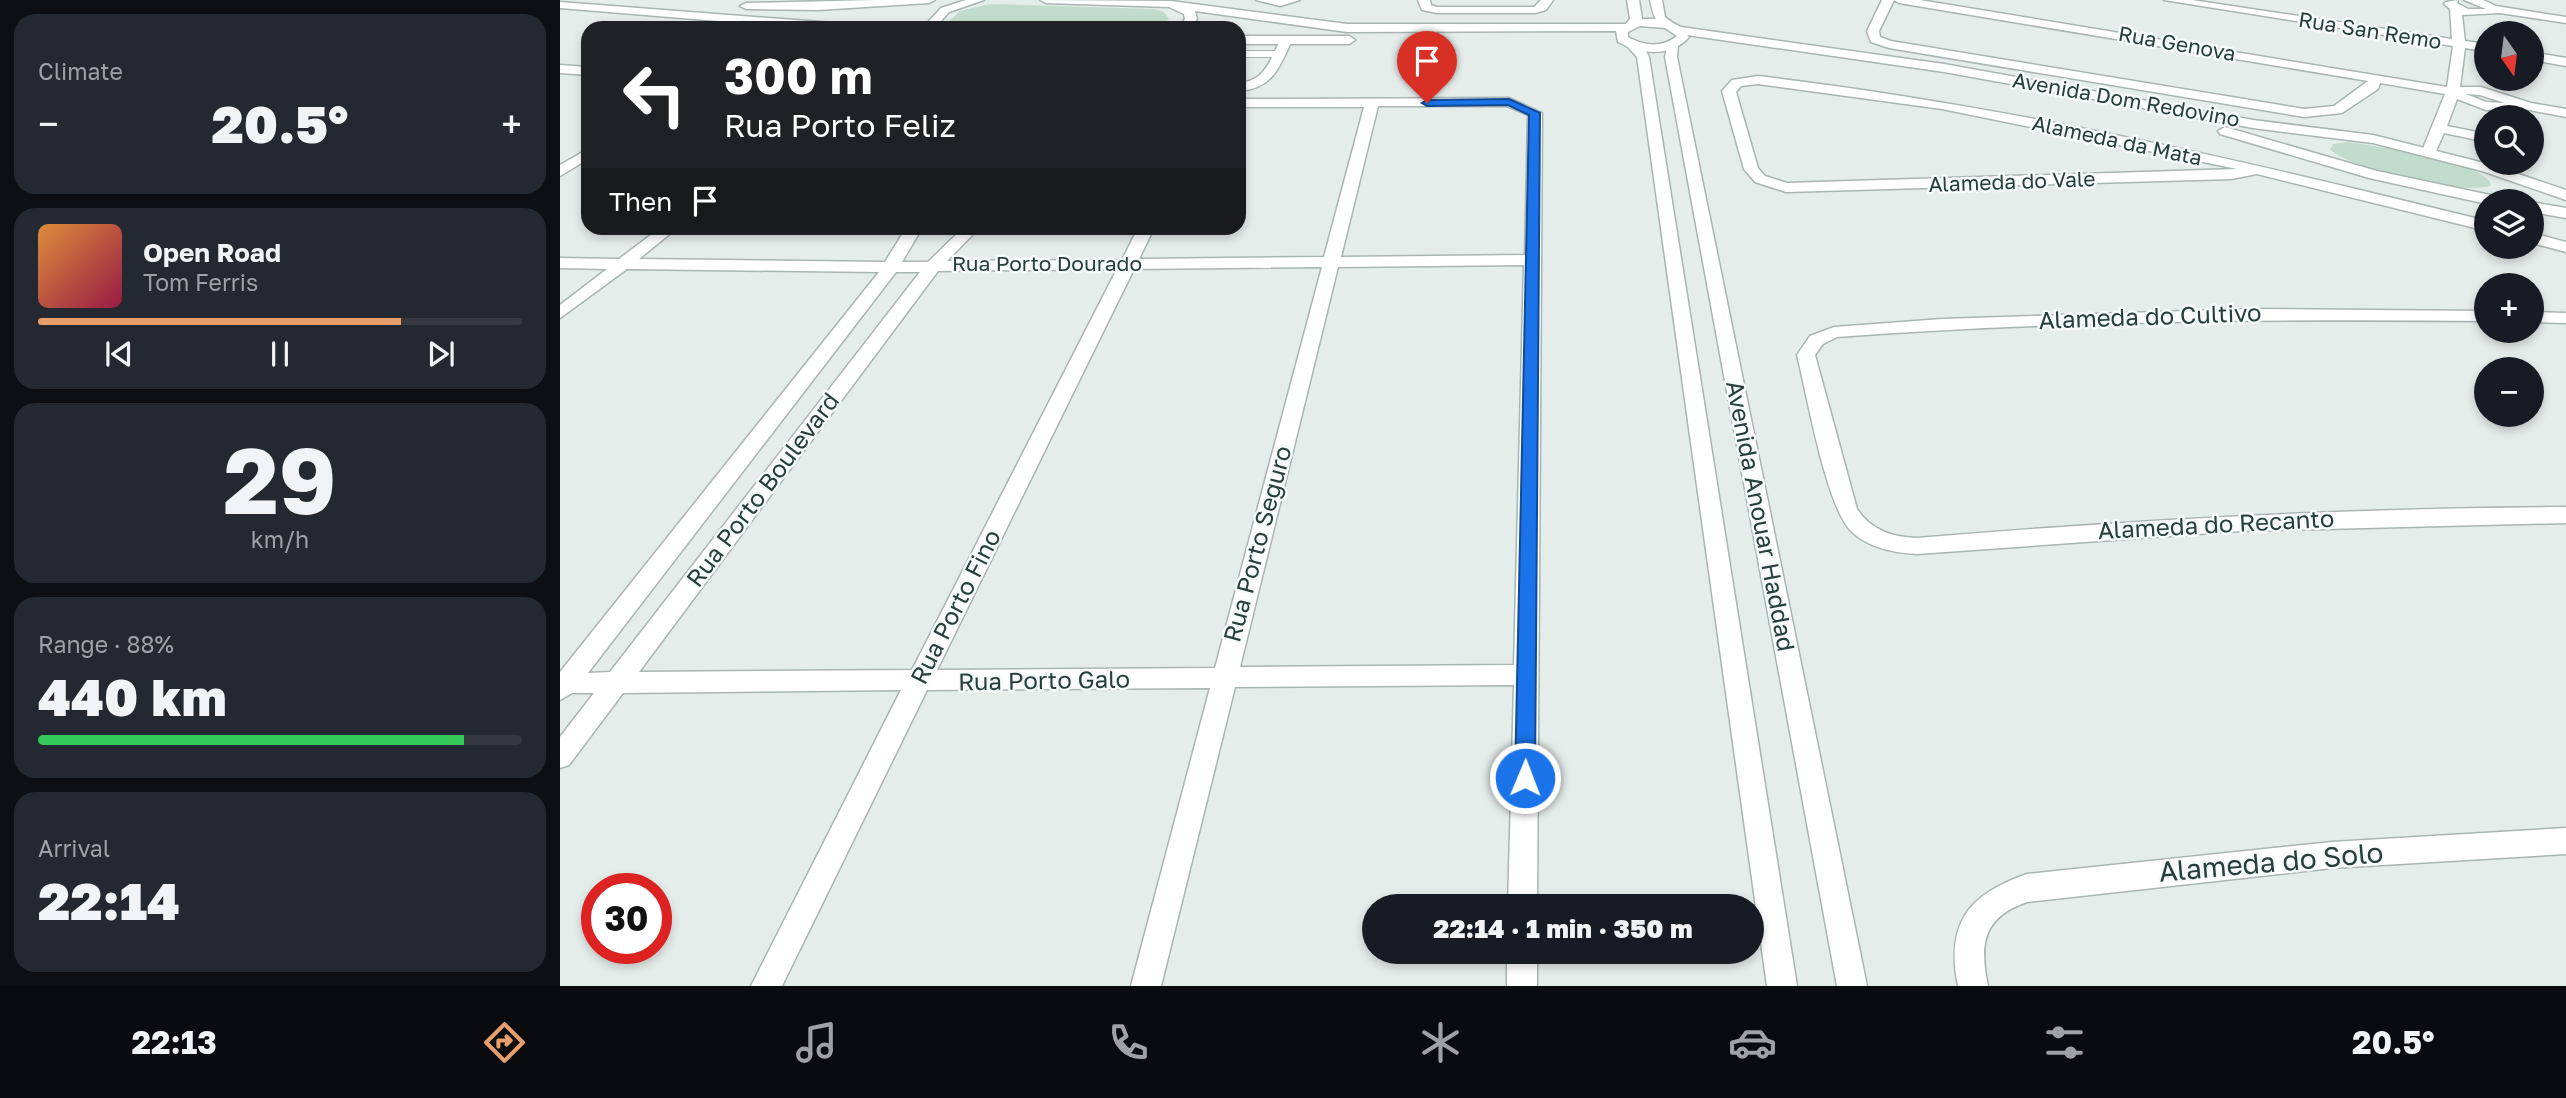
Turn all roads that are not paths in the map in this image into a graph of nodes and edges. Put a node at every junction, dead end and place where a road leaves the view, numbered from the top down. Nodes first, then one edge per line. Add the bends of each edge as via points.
1 (929, 0) edge
2 (978, 0) edge
3 (1046, 0) edge
4 (1062, 0) edge
5 (1262, 0) edge
6 (1633, 0) edge
7 (1656, 0) edge
8 (1888, 0) edge
9 (1899, 0) edge
10 (2169, 0) edge
11 (2470, 0) edge
12 (1293, 1) edge
13 (2451, 2) edge
14 (1171, 4) junction
15 (1425, 4) edge
16 (1544, 4) edge
17 (560, 5) edge
18 (735, 5) dead end
19 (2492, 16) junction
20 (2566, 20) edge
21 (760, 21) edge
22 (935, 21) edge
23 (1189, 21) edge
24 (1628, 34) junction
25 (1675, 36) junction
26 (1246, 40) edge
27 (1286, 40) junction
28 (2461, 45) junction
29 (2474, 46) edge
30 (1246, 54) edge
31 (1280, 54) junction
32 (2544, 58) edge
33 (2566, 62) edge
34 (560, 69) edge
35 (581, 70) edge
36 (2375, 78) junction
37 (1246, 86) edge
38 (2455, 92) junction
39 (2516, 98) junction
40 (1246, 103) edge
41 (1372, 103) junction
42 (2514, 105) edge
43 (2566, 113) edge
44 (2440, 128) junction
45 (2325, 132) junction
46 (2474, 135) edge
47 (2429, 151) junction
48 (581, 158) edge
49 (2318, 159) junction
50 (2474, 162) edge
51 (2255, 170) junction
52 (560, 172) edge
53 (2508, 176) joint
54 (1768, 183) joint
55 (2510, 189) edge
56 (2566, 195) edge
57 (2474, 197) edge
58 (2544, 209) edge
59 (2566, 214) edge
60 (2474, 223) edge
61 (660, 235) edge
62 (910, 235) edge
63 (964, 235) edge
64 (1142, 235) edge
65 (2544, 241) edge
66 (2566, 247) edge
67 (1535, 260) junction
68 (1334, 262) junction
69 (560, 263) edge
70 (1128, 263) junction
71 (620, 265) junction
72 (934, 265) junction
73 (891, 267) junction
74 (560, 313) edge
75 (2474, 316) edge
76 (2544, 317) edge
77 (2566, 318) edge
78 (2566, 515) edge
79 (1869, 535) joint
80 (1527, 675) junction
81 (1223, 678) junction
82 (617, 682) junction
83 (918, 682) junction
84 (562, 685) edge
85 (560, 757) edge
86 (2566, 841) edge
87 (1523, 894) edge
88 (1522, 964) edge
89 (766, 986) edge
90 (1146, 986) edge
91 (1522, 986) edge
92 (1782, 986) edge
93 (1852, 986) edge
94 (1973, 986) edge

1 - 18 street via 818,7
2 - 22 street via 944,10
3 - 4 street, Avenida Dom Redovino
4 - 14 street, Avenida Dom Redovino
5 - 12 street
6 - 24 street, Avenida Anouar Haddad via 1636,19
7 - 25 street, Avenida Anouar Haddad via 1660,18
8 - 36 street via 1872,31 1875,39 1889,44 2304,113 2337,110 2374,86
9 - 36 street, Rua Genova
10 - 28 street, Rua San Remo
11 - 19 street
13 - 19 street
13 - 28 street
14 - 23 street via 1190,12
14 - 24 street, Avenida Dom Redovino via 1347,28
15 - 16 street
17 - 21 street
19 - 20 street
24 - 25 street, Avenida Dom Redovino
24 - 25 street, Avenida Dom Redovino via 1657,48
24 - 27 street, Avenida Dom Redovino
24 - 92 street, Avenida Anouar Haddad via 1643,57
25 - 45 street, Avenida Dom Redovino via 1944,68 2240,122
25 - 49 street, Avenida Dom Redovino via 2079,102 2224,131
25 - 93 street, Avenida Anouar Haddad via 1671,57
26 - 27 street, Avenida Dom Redovino
27 - 31 street
28 - 29 street, Rua San Remo
28 - 38 street
30 - 31 lane
31 - 37 street via 1261,85
32 - 33 street
34 - 35 street
36 - 38 street, Rua Genova
38 - 39 street, Rua Genova via 2487,107 2508,108
38 - 44 street
39 - 42 street
39 - 43 street, Rua Genova
40 - 41 street
41 - 67 street via 1509,102 1535,113
41 - 68 street, Rua Porto Seguro
44 - 46 street
44 - 47 street
45 - 47 street, Avenida Dom Redovino
45 - 49 street via 2311,145
47 - 50 street, Avenida Dom Redovino
48 - 52 street
49 - 57 street, Avenida Dom Redovino
51 - 54 street, Alameda do Vale via 2231,176 2133,179 1786,188
51 - 54 street, Alameda da Mata via 1983,114 1778,82 1743,81 1729,91 1751,169
51 - 60 street, Alameda da Mata
53 - 55 street
53 - 56 street, Avenida Dom Redovino
58 - 59 street
61 - 71 street
62 - 73 street, Rua Porto Boulevard
63 - 72 street, Rua Porto Boulevard
64 - 70 street, Rua Porto Fino
65 - 66 street
67 - 68 street, Rua Porto Dourado
67 - 80 street
68 - 70 street, Rua Porto Dourado
68 - 81 street, Rua Porto Seguro
69 - 71 street, Rua Porto Dourado
70 - 72 street, Rua Porto Dourado
70 - 83 street, Rua Porto Fino
71 - 73 street, Rua Porto Dourado
71 - 74 street
72 - 73 street, Rua Porto Dourado
72 - 82 street, Rua Porto Boulevard
73 - 84 street, Rua Porto Boulevard
75 - 79 street, Alameda do Cultivo via 2250,314 2052,319 1846,331 1816,340 1806,355 1847,510
76 - 77 street
78 - 79 street, Alameda do Recanto via 2261,522 1917,546
80 - 81 street, Rua Porto Galo
80 - 87 street
81 - 83 street, Rua Porto Galo
81 - 90 street, Rua Porto Seguro
82 - 83 street, Rua Porto Galo
82 - 84 street, Rua Porto Galo
82 - 85 street, Rua Porto Boulevard
83 - 89 street, Rua Porto Fino
86 - 94 street, Alameda do Solo via 2332,855 2027,888 1996,900 1983,911 1968,944
88 - 91 street

